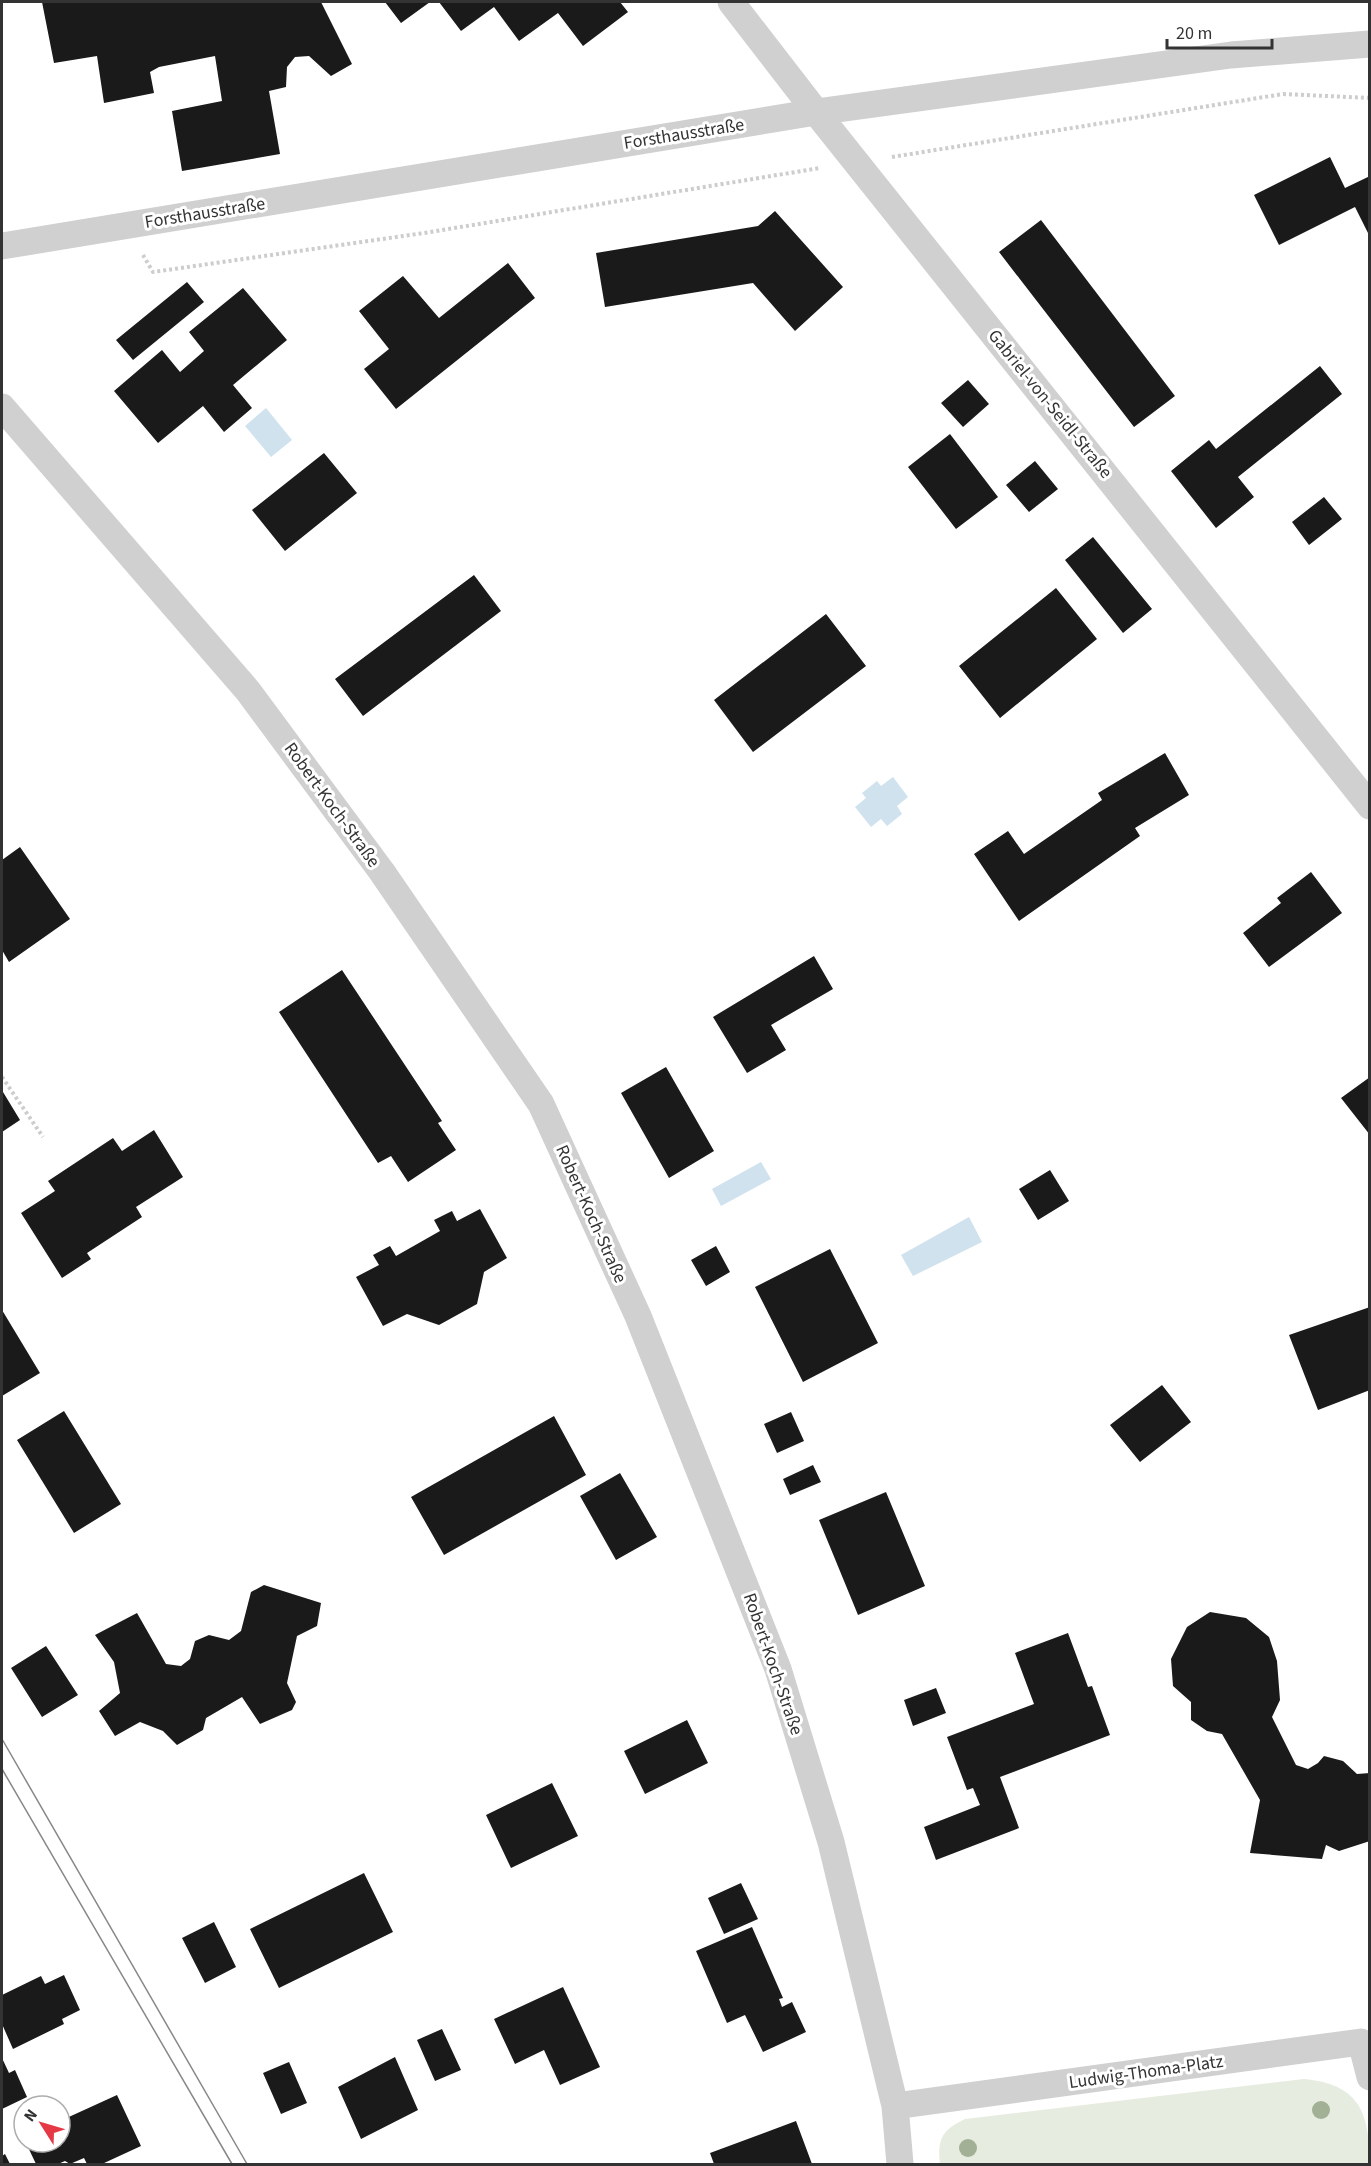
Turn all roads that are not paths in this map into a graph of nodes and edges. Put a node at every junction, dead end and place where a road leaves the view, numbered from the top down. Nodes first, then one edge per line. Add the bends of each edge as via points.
1 (731, 2) edge
2 (1370, 44) edge
3 (816, 112) junction
4 (2, 246) edge
5 (2, 407) edge
6 (1370, 806) edge
7 (1365, 2041) edge
8 (1370, 2077) edge
9 (895, 2106) junction
10 (900, 2164) edge

1 - 3 street, Gabriel-von-Seidl-Straße
2 - 3 street, Forsthausstraße via 1231,55
3 - 4 street, Forsthausstraße
3 - 6 street, Gabriel-von-Seidl-Straße
5 - 9 street, Robert-Koch-Straße via 248,691 382,872 541,1104 638,1316 778,1669 831,1842
7 - 8 street, Ludwig-Thoma-Platz
7 - 9 street, Ludwig-Thoma-Platz
9 - 10 street, Robert-Koch-Straße

